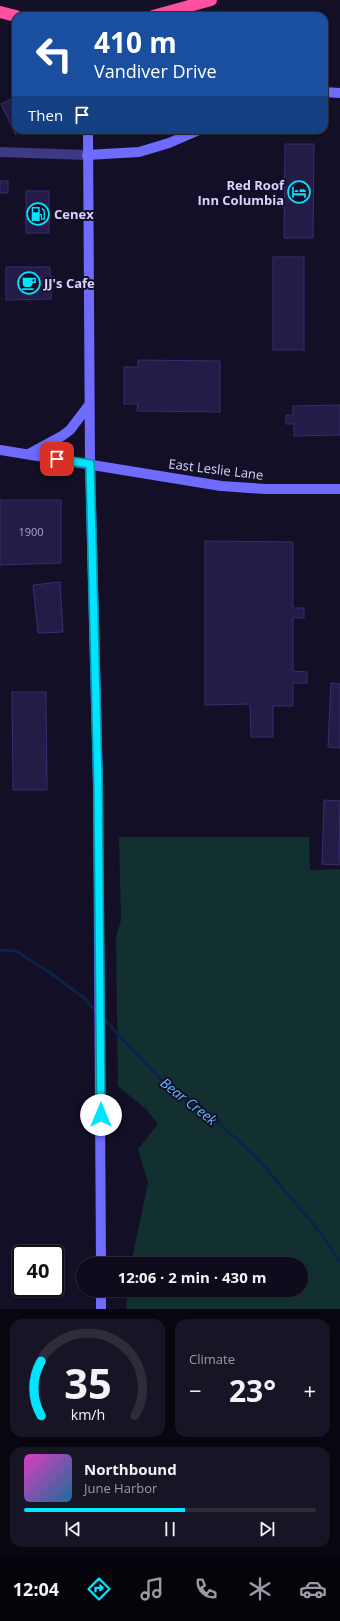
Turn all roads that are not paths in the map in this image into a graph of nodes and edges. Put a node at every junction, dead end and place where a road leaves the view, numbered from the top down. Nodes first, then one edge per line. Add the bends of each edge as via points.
1 (211, 0) edge
2 (0, 12) edge
3 (167, 12) edge
4 (12, 15) edge
5 (328, 92) edge
6 (340, 93) edge
7 (88, 134) edge
8 (190, 134) edge
9 (0, 152) edge
10 (87, 155) junction
11 (89, 405) junction
12 (0, 450) edge
13 (29, 454) junction
14 (90, 464) junction
15 (340, 489) edge
16 (101, 1257) edge
17 (101, 1297) edge
18 (101, 1309) edge

1 - 3 highway
2 - 4 highway
5 - 6 street
7 - 10 street
8 - 10 street via 139,152
9 - 10 street
10 - 11 street
11 - 13 street via 70,430
11 - 14 street
12 - 13 street, East Leslie Lane
13 - 14 street, East Leslie Lane
14 - 15 street, East Leslie Lane via 221,486
14 - 16 street via 96,650
17 - 18 street

